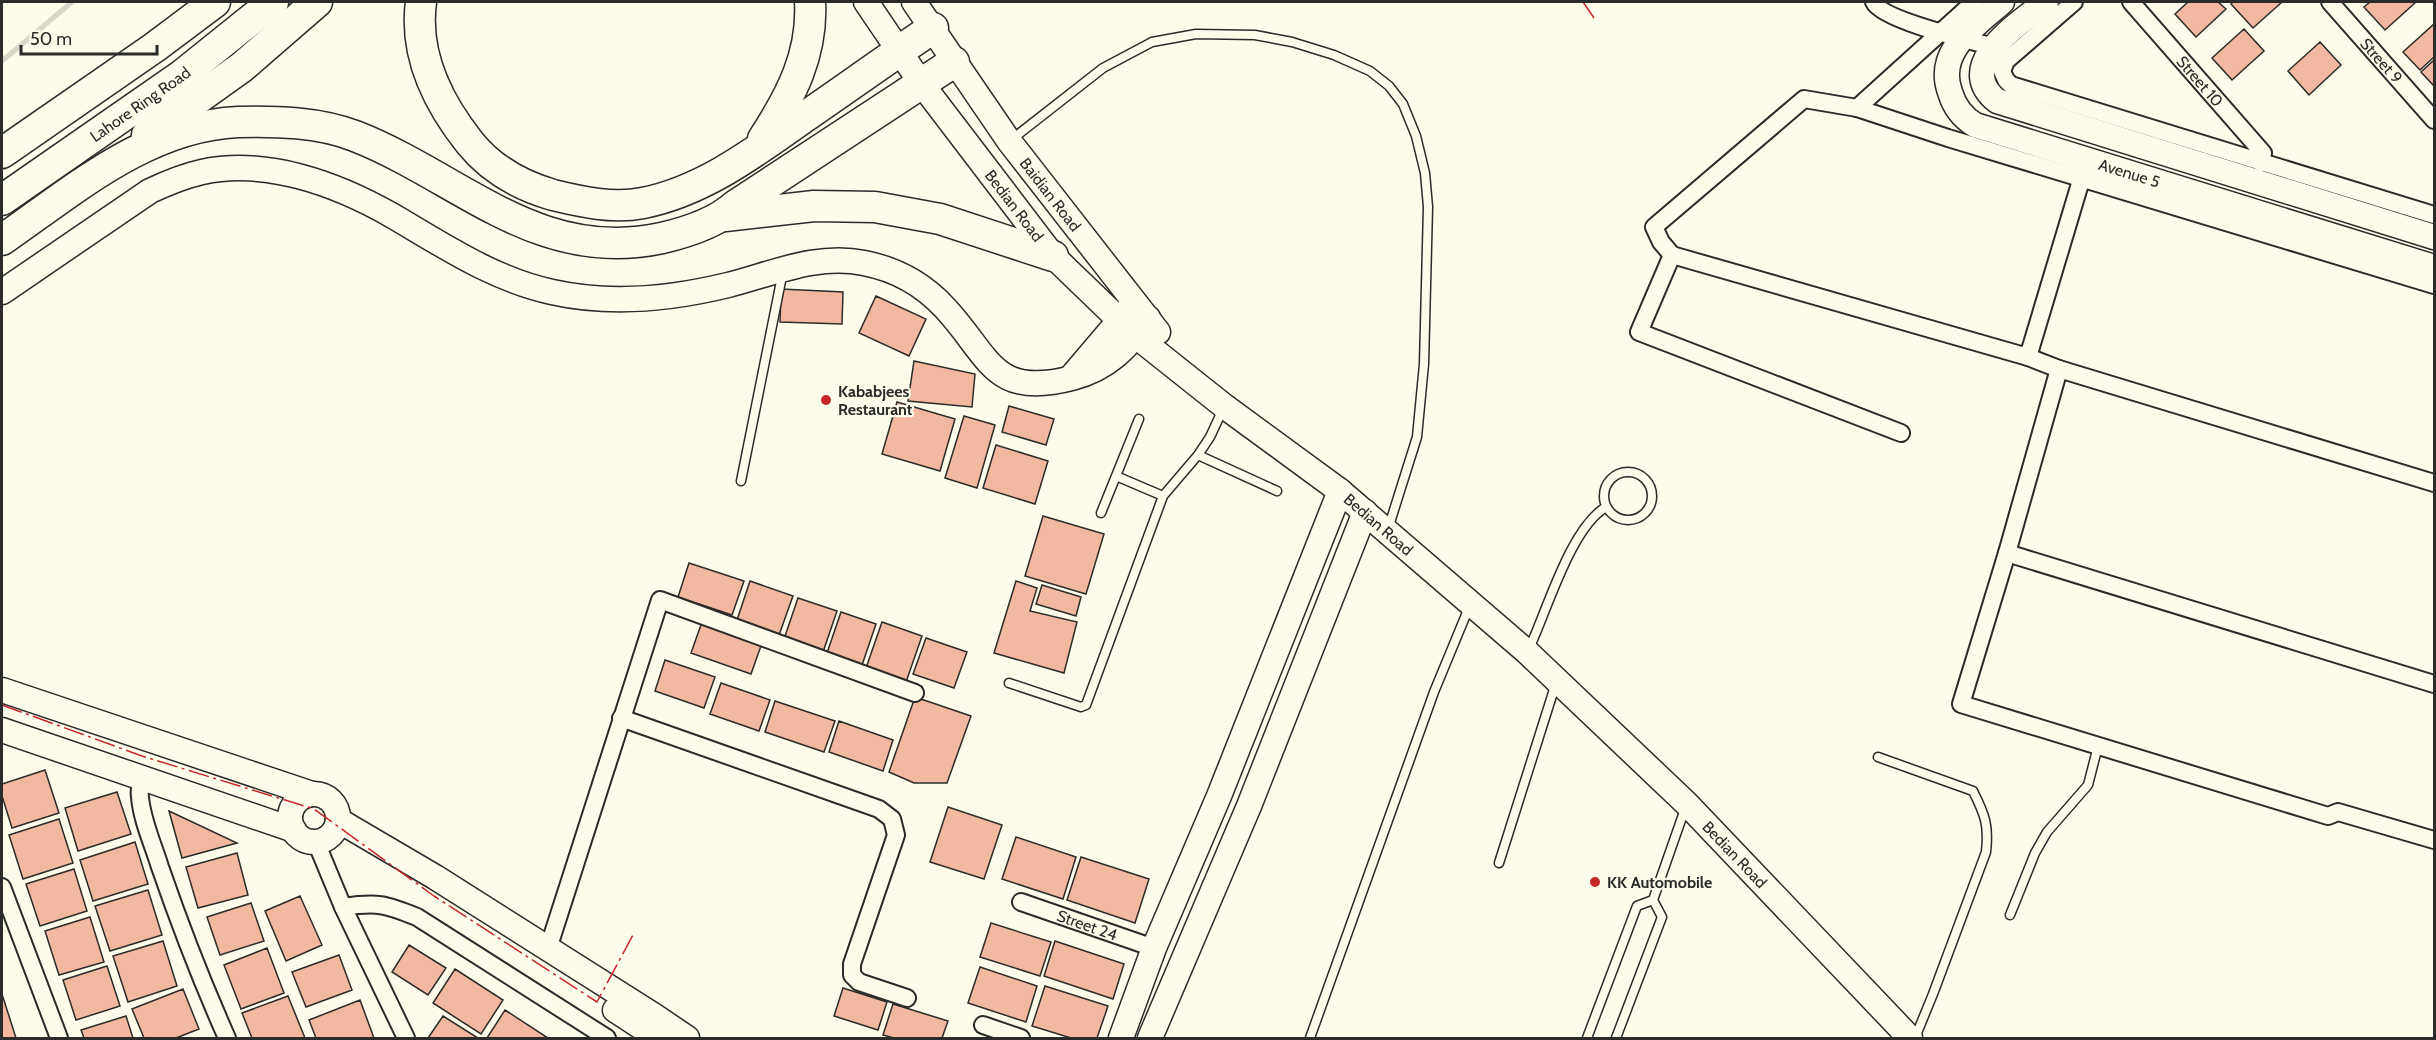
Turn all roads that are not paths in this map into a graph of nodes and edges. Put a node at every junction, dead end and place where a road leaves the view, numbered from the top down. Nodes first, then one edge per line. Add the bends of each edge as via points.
1 (215, 2) edge
2 (273, 2) edge
3 (317, 2) edge
4 (421, 2) edge
5 (810, 2) edge
6 (866, 2) edge
7 (914, 2) edge
8 (1874, 2) edge
9 (1974, 2) edge
10 (2002, 2) edge
11 (2046, 2) edge
12 (2074, 2) edge
13 (2131, 2) edge
14 (2330, 2) edge
15 (933, 28) junction
16 (1951, 35) junction
17 (1994, 47) junction
18 (900, 51) junction
19 (954, 62) junction
20 (921, 83) junction
21 (1857, 108) junction
22 (2434, 120) edge
23 (1981, 137) junction
24 (1009, 141) junction
25 (755, 152) junction
26 (2, 153) edge
27 (2261, 163) junction
28 (112, 164) junction
29 (2082, 177) junction
30 (2, 200) edge
31 (2434, 215) edge
32 (723, 216) junction
33 (2434, 237) edge
34 (2, 240) edge
35 (1672, 255) junction
36 (1053, 256) junction
37 (2434, 267) edge
38 (784, 268) junction
39 (1078, 282) junction
40 (2434, 285) edge
41 (2, 292) edge
42 (1135, 319) junction
43 (1094, 351) junction
44 (2028, 357) junction
45 (2059, 369) junction
46 (1071, 378) junction
47 (1224, 406) junction
48 (1139, 419) dead end
49 (1901, 433) dead end
50 (1198, 455) junction
51 (1116, 476) junction
52 (741, 482) dead end
53 (2434, 483) edge
54 (1277, 491) dead end
55 (1340, 492) junction
56 (1163, 496) junction
57 (1606, 507) junction
58 (1365, 512) junction
59 (1101, 513) dead end
60 (1386, 532) junction
61 (2007, 553) junction
62 (1471, 605) junction
63 (1527, 652) junction
64 (1557, 679) junction
65 (1009, 683) dead end
66 (2434, 684) edge
67 (2, 690) edge
68 (915, 693) dead end
69 (621, 718) junction
70 (2, 730) edge
71 (2098, 746) junction
72 (1878, 757) dead end
73 (143, 779) junction
74 (312, 794) junction
75 (1219, 796) junction
76 (1687, 804) junction
77 (1249, 806) junction
78 (294, 830) junction
79 (329, 832) junction
80 (2434, 840) edge
81 (1499, 863) dead end
82 (2, 886) edge
83 (1653, 900) junction
84 (1021, 902) dead end
85 (343, 907) junction
86 (2010, 915) dead end
87 (1158, 938) junction
88 (1193, 940) junction
89 (548, 949) junction
90 (907, 998) dead end
91 (982, 1025) dead end
92 (59, 1038) edge
93 (227, 1038) edge
94 (406, 1038) edge
95 (607, 1038) edge
96 (658, 1038) edge
97 (687, 1038) edge
98 (1021, 1038) edge
99 (1121, 1038) edge
100 (1150, 1038) edge
101 (1310, 1038) edge
102 (1587, 1038) edge
103 (1616, 1038) edge
104 (1910, 1038) edge
105 (1915, 1038) edge

1 - 26 highway
2 - 30 highway, Lahore Ring Road via 182,75
3 - 28 highway via 242,67 158,125
4 - 25 highway via 421,42 440,100 477,151 505,174 536,190 608,205 640,204 695,187
5 - 25 highway via 812,22 799,76
6 - 18 street, Bedian Road
7 - 15 street, Baidian Road
8 - 16 street via 1899,19
9 - 16 street
10 - 16 street, Avenue 5
11 - 17 street, Avenue 5
12 - 27 street via 2006,61 2002,71 2006,80 2019,89
13 - 27 street, Street 10 via 2263,153
14 - 22 street, Street 9
15 - 18 highway
15 - 19 street, Baidian Road
16 - 17 street
16 - 21 street
16 - 23 street, Avenue 5 via 1948,87 1962,115
17 - 33 street, Avenue 5 via 1986,55 1982,75 1992,97 2003,104
18 - 20 street, Bedian Road
18 - 25 highway
19 - 20 highway
19 - 24 street, Baidian Road
20 - 32 highway
20 - 36 street, Bedian Road
21 - 23 street
21 - 35 street via 1804,99 1654,227
23 - 29 street
23 - 37 street, Avenue 5
24 - 42 street, Baidian Road
24 - 60 lane via 1103,68 1152,42 1196,34 1255,35 1292,42 1370,71 1389,86 1403,104 1416,136 1428,207 1426,334 1417,437
27 - 31 street
28 - 32 highway via 166,136 200,127 237,122 319,126 386,149 487,207 550,234 603,242 646,242
28 - 34 highway
29 - 40 street
29 - 44 street
32 - 36 highway via 798,207 875,207 940,219
35 - 44 street
35 - 49 street via 1639,332
36 - 39 street, Bedian Road
38 - 41 street via 672,296 597,299 554,292 516,282 475,264 334,188 288,174 245,168 205,171 150,191
38 - 46 street via 841,261 885,267 909,278 945,307 988,364 1003,375 1038,384
38 - 52 lane
39 - 42 street, Bedian Road
39 - 43 street via 1096,323
42 - 43 street
42 - 46 street via 1125,350 1090,373
42 - 47 street, Bedian Road via 1193,380
43 - 46 street
44 - 45 street
45 - 53 street
45 - 61 street
47 - 50 lane
47 - 55 street, Bedian Road
48 - 51 lane
50 - 54 lane
50 - 56 lane
51 - 56 lane
51 - 59 lane
55 - 58 street, Bedian Road
55 - 75 street
56 - 65 lane via 1086,705 1081,707
57 - 57 lane via 1606,484 1625,471 1637,473 1652,490 1652,502 1636,519 1614,516
57 - 63 lane via 1592,518 1555,582
58 - 60 street, Bedian Road
58 - 77 street
60 - 62 street, Bedian Road
61 - 66 street
61 - 71 street via 1961,704
62 - 63 street, Bedian Road
62 - 101 lane via 1434,692
63 - 64 street, Bedian Road
64 - 76 street, Bedian Road
64 - 81 lane
67 - 74 street
68 - 69 street via 660,600
69 - 89 street
69 - 90 street via 879,809 892,819 896,835 852,964 852,975 859,982
70 - 73 street
71 - 80 street via 2328,816 2338,812
71 - 86 lane via 2088,785 2048,832
72 - 105 lane via 1973,791 1988,830 1986,852
73 - 78 street
73 - 93 street via 139,788 145,823
74 - 78 street via 293,807 290,819
74 - 79 street via 322,795 337,810
75 - 77 street
75 - 87 street
76 - 83 lane
76 - 104 street, Bedian Road
77 - 88 street
78 - 79 street via 303,839
79 - 85 street
79 - 89 street via 435,877
79 - 96 street via 558,971
82 - 92 street
83 - 102 lane via 1637,906
83 - 103 lane via 1662,917
84 - 87 street, Street 24
85 - 94 street
85 - 95 street via 372,903 417,917
87 - 88 street
87 - 99 street
88 - 100 street
89 - 97 street
91 - 98 street

